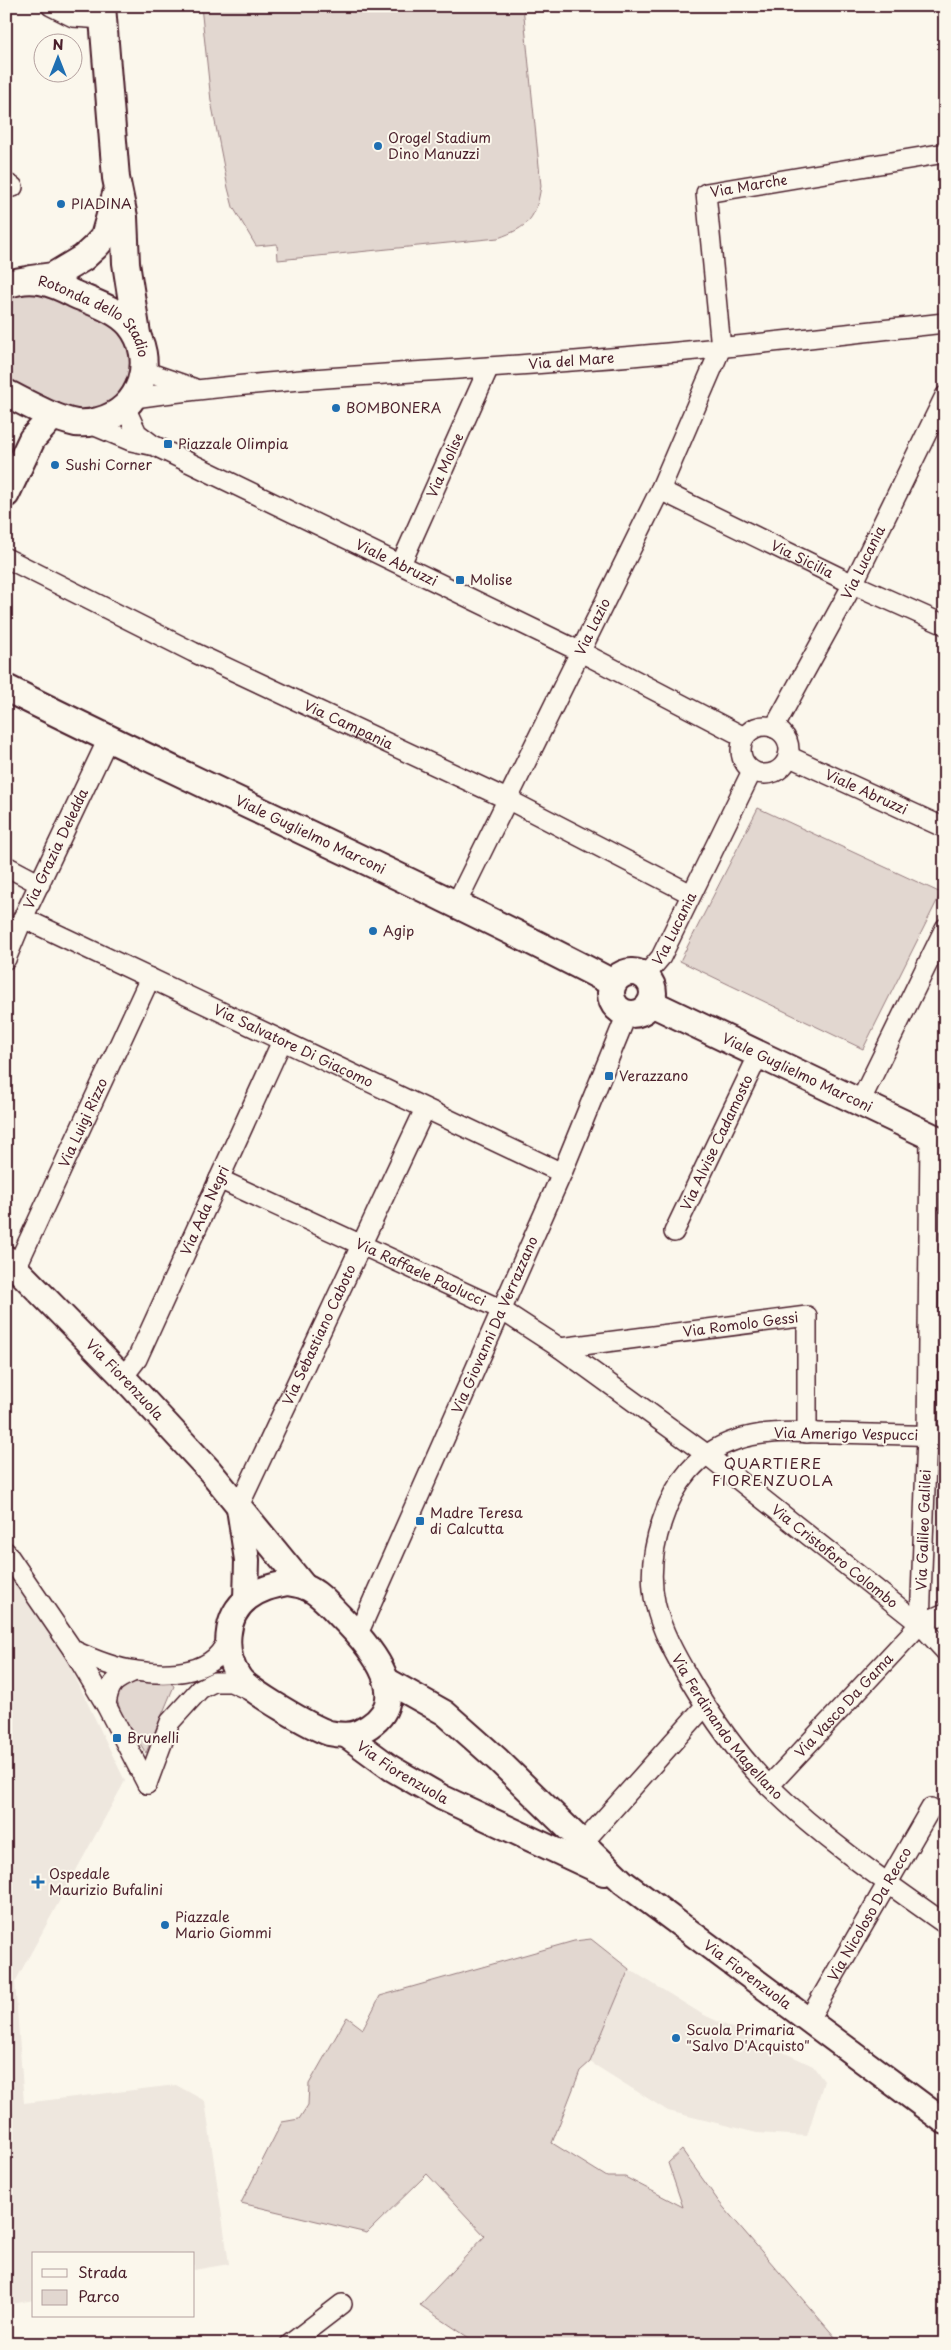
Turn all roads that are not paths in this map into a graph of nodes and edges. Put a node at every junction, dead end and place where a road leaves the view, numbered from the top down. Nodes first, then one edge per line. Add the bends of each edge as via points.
1 (51, 6) edge
2 (103, 12) edge
3 (945, 153) edge
4 (118, 188) junction
5 (18, 282) edge
6 (945, 323) edge
7 (137, 334) junction
8 (721, 348) junction
9 (489, 367) junction
10 (144, 371) junction
11 (196, 390) junction
12 (6, 393) edge
13 (945, 396) edge
14 (130, 402) junction
15 (53, 416) junction
16 (88, 423) junction
17 (152, 445) junction
18 (660, 490) junction
19 (6, 494) edge
20 (6, 558) edge
21 (401, 564) junction
22 (853, 584) junction
23 (945, 625) edge
24 (581, 652) junction
25 (6, 688) edge
26 (774, 728) junction
27 (744, 737) junction
28 (108, 739) junction
29 (788, 756) junction
30 (752, 771) junction
31 (508, 800) junction
32 (945, 828) edge
33 (6, 866) edge
34 (40, 884) junction
35 (691, 894) junction
36 (456, 904) junction
37 (23, 918) junction
38 (945, 928) edge
39 (6, 959) edge
40 (645, 976) junction
41 (150, 978) junction
42 (613, 983) junction
43 (652, 1003) junction
44 (627, 1014) junction
45 (282, 1041) junction
46 (759, 1054) junction
47 (860, 1102) junction
48 (425, 1109) junction
49 (937, 1139) edge
50 (562, 1173) junction
51 (220, 1179) junction
52 (674, 1232) dead end
53 (361, 1244) junction
54 (11, 1263) edge
55 (500, 1309) junction
56 (560, 1348) junction
57 (122, 1377) junction
58 (808, 1433) junction
59 (936, 1436) edge
60 (684, 1438) joint
61 (710, 1458) junction
62 (239, 1506) junction
63 (6, 1552) edge
64 (305, 1587) junction
65 (246, 1599) junction
66 (945, 1613) edge
67 (920, 1624) junction
68 (358, 1634) junction
69 (228, 1636) junction
70 (73, 1650) junction
71 (945, 1651) edge
72 (135, 1671) junction
73 (189, 1671) junction
74 (388, 1681) junction
75 (261, 1696) junction
76 (106, 1705) junction
77 (705, 1706) junction
78 (170, 1722) junction
79 (346, 1735) junction
80 (769, 1786) junction
81 (931, 1808) dead end
82 (582, 1844) junction
83 (623, 1882) junction
84 (887, 1883) junction
85 (945, 1924) edge
86 (809, 2019) junction
87 (945, 2122) edge
88 (342, 2304) dead end
89 (290, 2344) edge

1 - 2 street via 73,17
2 - 4 main road
3 - 8 street, Via Marche via 706,193
4 - 5 main road via 104,237 95,247 53,276
4 - 7 main road
5 - 7 main road, Rotonda dello Stadio via 48,281 117,314
6 - 8 street, Via del Mare
7 - 10 main road, Rotonda dello Stadio
8 - 9 street, Via del Mare
8 - 18 street, Via Lazio
9 - 11 street, Via del Mare
9 - 21 street, Via Molise
10 - 11 street, Via del Mare
10 - 14 main road, Rotonda dello Stadio via 141,385
11 - 14 street, Via del Mare
12 - 15 main road
13 - 22 street, Via Lucania
14 - 16 main road via 111,418
14 - 17 street, Viale Abruzzi via 137,433
15 - 16 main road
15 - 19 main road via 32,439
16 - 17 street, Viale Abruzzi via 131,441
17 - 21 street, Viale Abruzzi
18 - 22 street, Via Sicilia
18 - 24 street, Via Lazio
20 - 31 street, Via Campania via 193,652
21 - 24 street, Viale Abruzzi
22 - 23 street, Via Sicilia
22 - 26 street, Via Lucania
24 - 27 street, Viale Abruzzi
24 - 31 street, Via Lazio
25 - 28 main road, Viale Guglielmo Marconi
26 - 27 street via 755,728
26 - 29 street via 786,740
27 - 30 street via 740,752
28 - 34 street, Via Grazia Deledda
28 - 36 main road, Viale Guglielmo Marconi
29 - 30 street via 780,769 774,772
29 - 32 street, Viale Abruzzi
30 - 35 street, Via Lucania
31 - 35 street, Via Campania
31 - 36 street, Via Lazio
33 - 34 street
34 - 37 street, Via Grazia Deledda
35 - 40 street, Via Lucania via 661,957
36 - 42 main road, Viale Guglielmo Marconi
37 - 39 street, Via Grazia Deledda
37 - 41 street, Via Salvatore Di Giacomo
38 - 47 street
40 - 42 main road via 630,972
40 - 43 main road via 653,988
41 - 45 street, Via Salvatore Di Giacomo
41 - 54 street, Via Luigi Rizzo
42 - 44 main road via 611,998 614,1005
43 - 44 main road via 642,1013
43 - 46 main road, Viale Guglielmo Marconi
44 - 50 street, Via Giovanni Da Verrazzano
45 - 48 street, Via Salvatore Di Giacomo
45 - 51 street, Via Ada Negri
46 - 47 main road, Viale Guglielmo Marconi
46 - 52 street, Via Alvise Cadamosto
47 - 49 main road, Viale Guglielmo Marconi
48 - 50 street, Via Salvatore Di Giacomo
48 - 53 street, Via Sebastiano Caboto
49 - 59 street, Via Galileo Galilei
50 - 55 street, Via Giovanni Da Verrazzano
51 - 53 street, Via Raffaele Paolucci
51 - 57 street, Via Ada Negri via 137,1359
53 - 55 street, Via Raffaele Paolucci
53 - 62 street, Via Sebastiano Caboto
54 - 57 street, Via Fiorenzuola
55 - 56 street, Via Raffaele Paolucci
55 - 68 street, Via Giovanni Da Verrazzano
56 - 58 street, Via Romolo Gessi via 808,1316
56 - 60 street, Via Raffaele Paolucci
57 - 62 street, Via Fiorenzuola
58 - 59 street, Via Amerigo Vespucci
58 - 61 street, Via Amerigo Vespucci via 739,1439
59 - 67 street, Via Galileo Galilei
60 - 61 street, Via Cristoforo Colombo
61 - 67 street, Via Cristoforo Colombo
61 - 77 street, Via Ferdinando Magellano via 666,1509 651,1570 658,1620
62 - 64 street, Via Fiorenzuola
62 - 65 street via 247,1560
63 - 70 street
64 - 65 street via 287,1583 270,1586
64 - 68 street via 320,1596
65 - 69 street
66 - 67 street
67 - 71 street, Via Cristoforo Colombo
67 - 80 street, Via Vasco Da Gama
68 - 74 street via 381,1664
69 - 73 street via 226,1646 217,1658
69 - 75 street via 229,1659 240,1679
70 - 72 street
70 - 76 street
72 - 73 street
72 - 76 street via 116,1679 108,1690
73 - 78 street
74 - 79 street via 383,1713 372,1725
74 - 82 street, Via Fiorenzuola via 445,1713 498,1760
75 - 78 street via 231,1682 214,1682 200,1689
75 - 79 street via 328,1732
76 - 78 street via 147,1784
77 - 80 street, Via Ferdinando Magellano via 735,1748
77 - 82 street
79 - 83 street, Via Fiorenzuola via 390,1768 443,1798
80 - 84 street, Via Ferdinando Magellano via 827,1838
81 - 84 street, Via Nicoloso Da Recco
82 - 83 street, Via Fiorenzuola
83 - 86 street, Via Fiorenzuola
84 - 85 street, Via Ferdinando Magellano
84 - 86 street, Via Nicoloso Da Recco
86 - 87 street, Via Fiorenzuola
88 - 89 street

